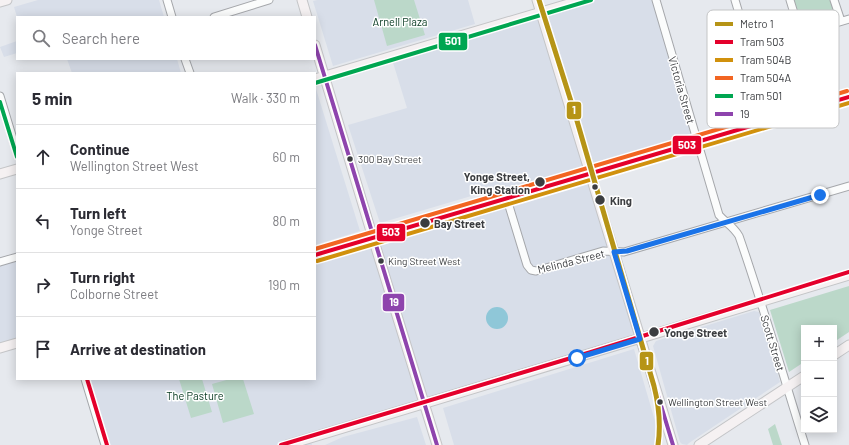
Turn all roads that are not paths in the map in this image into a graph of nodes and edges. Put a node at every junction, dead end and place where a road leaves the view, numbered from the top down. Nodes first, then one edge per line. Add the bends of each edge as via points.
1 (7, 0) edge
2 (167, 0) edge
3 (269, 0) edge
4 (302, 0) edge
5 (537, 0) edge
6 (582, 0) edge
7 (656, 0) edge
8 (735, 0) edge
9 (790, 0) edge
10 (834, 0) edge
11 (0, 2) edge
12 (738, 10) edge
13 (793, 10) edge
14 (837, 10) edge
15 (541, 12) junction
16 (172, 16) edge
17 (217, 16) edge
18 (307, 16) edge
19 (839, 18) edge
20 (849, 19) edge
21 (840, 22) joint
22 (316, 48) edge
23 (185, 60) edge
24 (190, 72) edge
25 (324, 76) junction
26 (316, 79) edge
27 (849, 95) edge
28 (0, 96) edge
29 (839, 98) edge
30 (737, 128) edge
31 (697, 140) junction
32 (16, 149) edge
33 (16, 169) edge
34 (590, 171) junction
35 (0, 174) edge
36 (849, 186) edge
37 (506, 196) junction
38 (727, 222) junction
39 (372, 236) junction
40 (614, 252) junction
41 (316, 254) edge
42 (16, 257) edge
43 (0, 262) edge
44 (849, 275) edge
45 (761, 302) junction
46 (640, 339) junction
47 (16, 343) edge
48 (849, 345) edge
49 (0, 348) edge
50 (837, 353) edge
51 (801, 378) edge
52 (85, 380) edge
53 (787, 388) junction
54 (424, 404) junction
55 (105, 445) edge
56 (287, 445) edge
57 (437, 445) edge
58 (673, 445) edge
59 (699, 445) edge
60 (804, 445) edge

1 - 11 main road
2 - 16 street
3 - 17 street
4 - 18 main road
5 - 15 main road
6 - 15 main road
7 - 31 street, Victoria Street
8 - 12 street
9 - 13 street
10 - 14 street
15 - 25 main road
15 - 34 main road
19 - 21 street
20 - 21 street
22 - 25 main road
23 - 24 street
25 - 26 main road
25 - 39 main road
27 - 29 main road
28 - 32 street
30 - 31 main road
31 - 34 main road
31 - 38 street, Victoria Street via 719,215
33 - 35 main road
34 - 37 main road
34 - 40 main road
36 - 38 street, Melinda Street
37 - 39 main road
37 - 40 street, Melinda Street via 529,269 538,270 603,251
38 - 40 street, Melinda Street via 627,251
38 - 45 street, Scott Street via 739,236
39 - 41 main road
39 - 54 main road
40 - 46 main road
42 - 43 street
44 - 45 main road
45 - 46 main road
45 - 53 street, Scott Street
46 - 54 main road
46 - 58 main road
47 - 49 main road
48 - 50 main road
51 - 53 main road
52 - 55 street
53 - 59 main road
53 - 60 street, Scott Street
54 - 56 main road
54 - 57 main road

